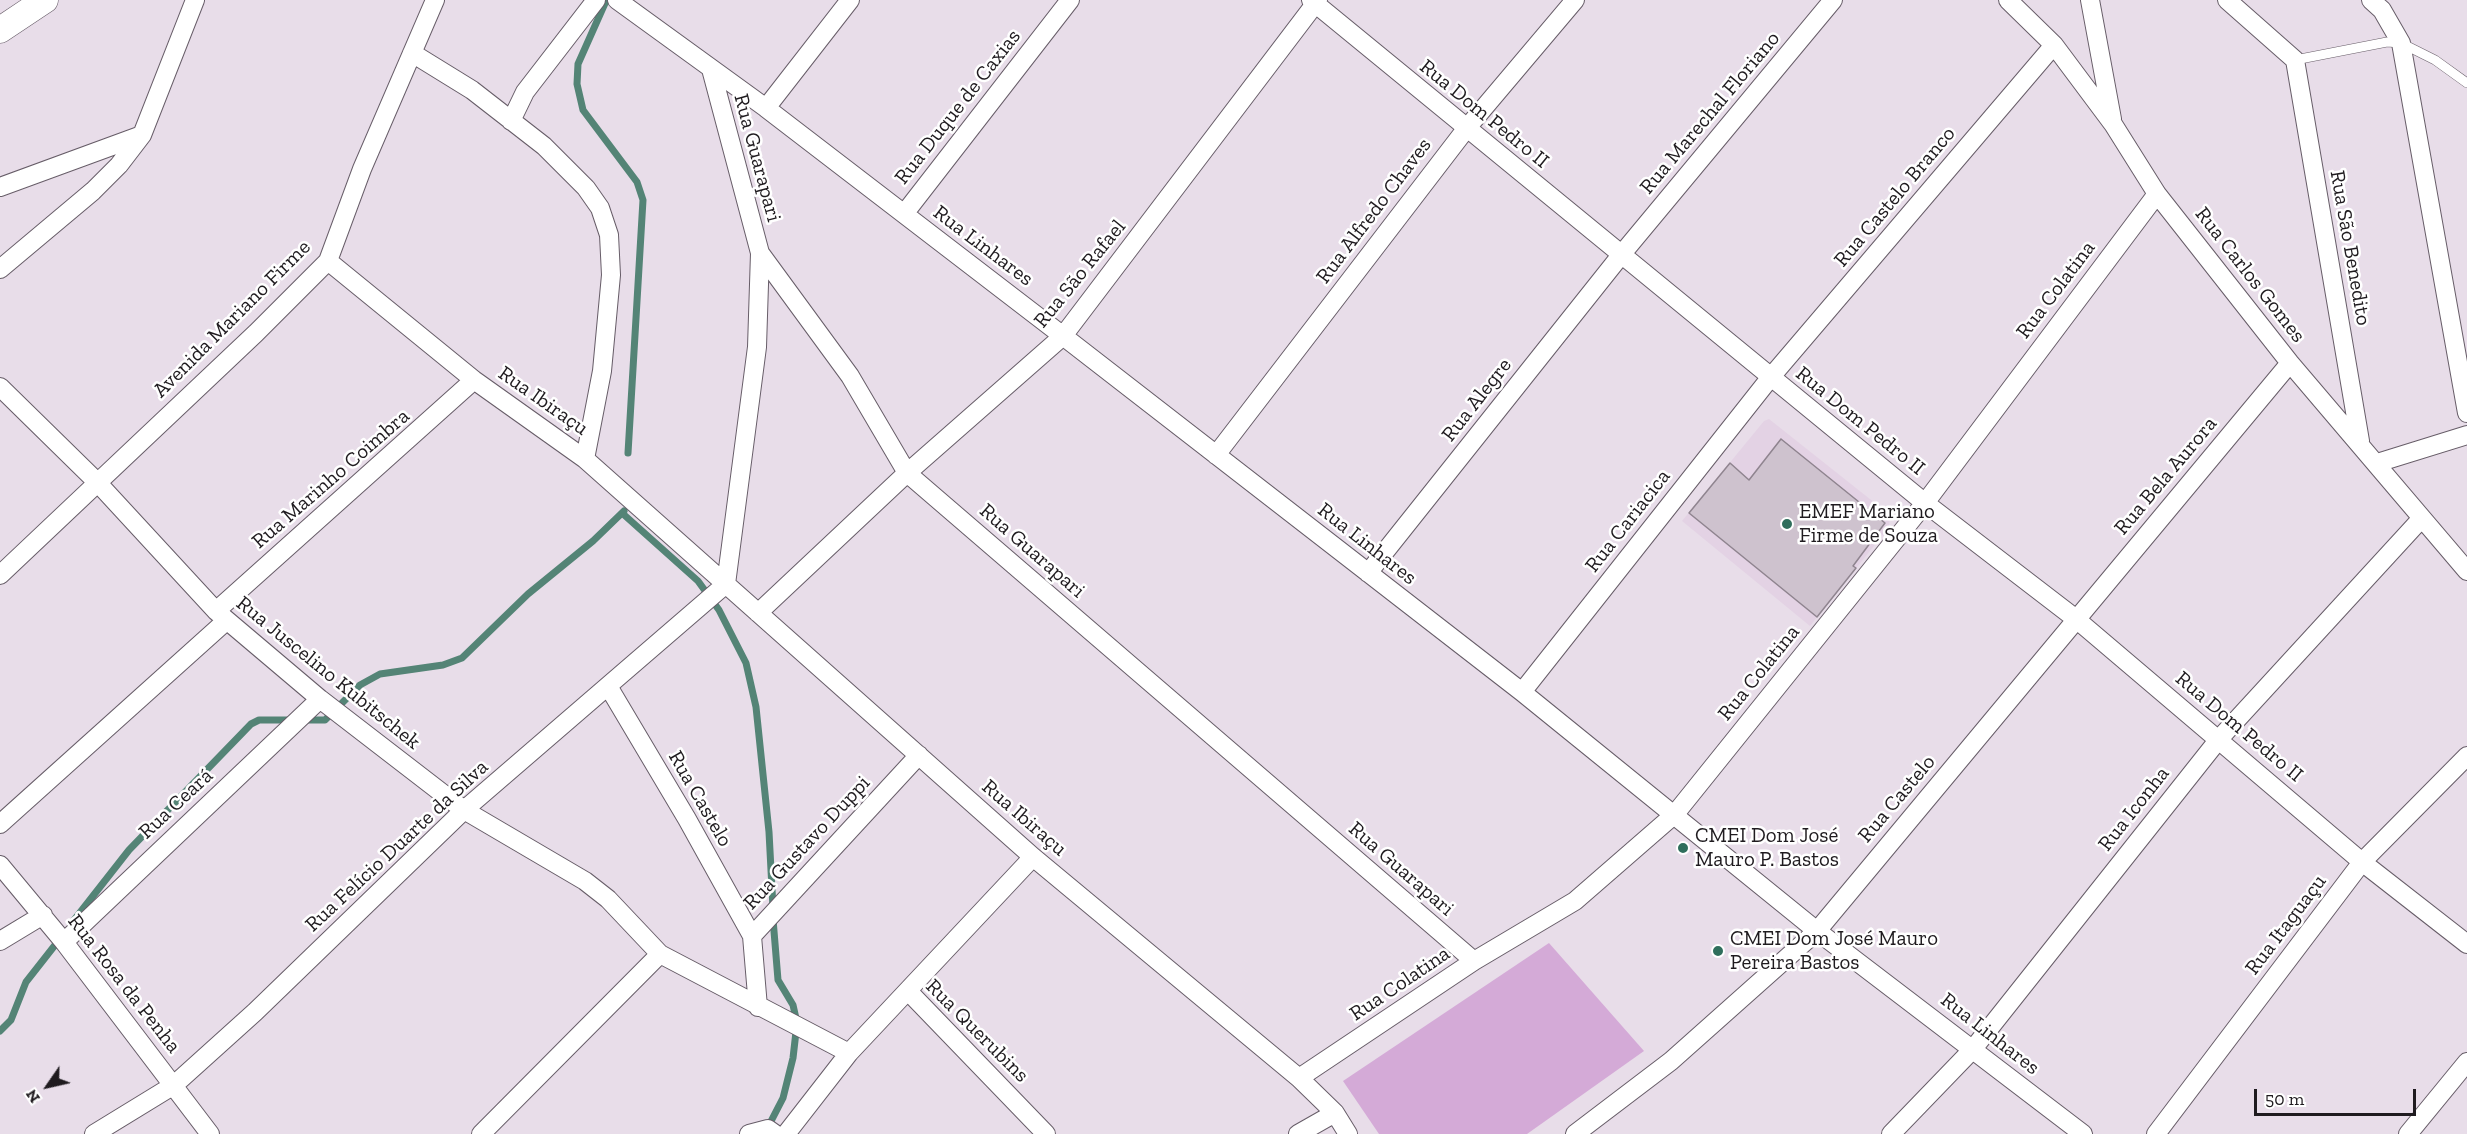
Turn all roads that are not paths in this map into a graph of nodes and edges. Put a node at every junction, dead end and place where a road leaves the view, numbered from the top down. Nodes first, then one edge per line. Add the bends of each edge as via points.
1 (45, 0) edge
2 (195, 0) edge
3 (435, 0) edge
4 (596, 0) edge
5 (850, 0) edge
6 (1070, 0) edge
7 (1575, 0) edge
8 (1833, 0) edge
9 (2008, 0) edge
10 (2090, 0) edge
11 (2227, 0) edge
12 (2371, 0) edge
13 (1315, 1) edge
14 (623, 2) edge
15 (0, 30) edge
16 (2401, 43) junction
17 (2054, 45) junction
18 (412, 53) junction
19 (2295, 60) junction
20 (711, 69) junction
21 (2467, 83) edge
22 (766, 108) junction
23 (511, 121) junction
24 (2113, 124) junction
25 (1466, 129) junction
26 (142, 135) junction
27 (0, 187) edge
28 (2157, 194) junction
29 (904, 214) junction
30 (760, 253) junction
31 (1621, 255) junction
32 (328, 261) junction
33 (0, 269) edge
34 (1064, 336) junction
35 (2290, 363) junction
36 (1770, 378) junction
37 (474, 381) junction
38 (0, 387) edge
39 (2467, 414) edge
40 (2467, 435) edge
41 (2360, 443) junction
42 (1216, 455) junction
43 (585, 459) junction
44 (2377, 463) junction
45 (907, 473) junction
46 (97, 482) junction
47 (1925, 503) junction
48 (2421, 519) junction
49 (2467, 571) edge
50 (1368, 573) junction
51 (0, 575) edge
52 (726, 584) junction
53 (758, 613) junction
54 (221, 616) junction
55 (2076, 619) junction
56 (608, 686) junction
57 (1521, 692) junction
58 (320, 699) junction
59 (2218, 739) junction
60 (919, 755) junction
61 (2467, 756) edge
62 (464, 810) junction
63 (1675, 814) junction
64 (0, 825) edge
65 (1033, 857) junction
66 (2362, 862) junction
67 (0, 865) edge
68 (43, 915) junction
69 (1817, 931) junction
70 (752, 936) junction
71 (0, 941) edge
72 (64, 942) junction
73 (2467, 944) edge
74 (660, 954) junction
75 (1474, 962) junction
76 (908, 991) junction
77 (758, 1007) junction
78 (1973, 1049) junction
79 (849, 1053) junction
80 (2467, 1062) edge
81 (1299, 1078) junction
82 (174, 1085) junction
83 (1335, 1113) junction
84 (772, 1132) edge
85 (94, 1134) edge
86 (210, 1134) edge
87 (481, 1134) edge
88 (749, 1134) edge
89 (786, 1134) edge
90 (1046, 1134) edge
91 (1298, 1134) edge
92 (1348, 1134) edge
93 (1575, 1134) edge
94 (1891, 1134) edge
95 (2083, 1134) edge
96 (2156, 1134) edge
97 (2408, 1134) edge

1 - 15 street
2 - 26 street
3 - 18 street, Avenida Mariano Firme
4 - 23 street via 525,92
5 - 22 street
6 - 29 street, Rua Duque de Caxias
7 - 25 street, Rua Alfredo Chaves
8 - 31 street, Rua Marechal Floriano
9 - 17 street, Rua Carlos Gomes
10 - 24 street
11 - 19 street
12 - 16 street via 2382,10
13 - 25 street, Rua Dom Pedro II
13 - 34 street, Rua São Rafael
14 - 20 street, Rua Linhares
16 - 19 lane via 2387,42
16 - 21 lane via 2435,60
16 - 39 street
17 - 24 street, Rua Carlos Gomes
17 - 36 street, Rua Castelo Branco
18 - 23 street via 472,90
18 - 32 street, Avenida Mariano Firme
19 - 41 street, Rua São Benedito
20 - 22 street, Rua Linhares
20 - 30 street, Rua Guarapari
22 - 29 street, Rua Linhares
23 - 43 street via 544,146 586,188 600,208 609,235 611,275 602,371
24 - 28 street, Rua Carlos Gomes
25 - 31 street, Rua Dom Pedro II
25 - 42 street, Rua Alfredo Chaves
26 - 27 street
26 - 33 street via 93,191
28 - 35 street, Rua Carlos Gomes
28 - 47 street, Rua Colatina
29 - 34 street, Rua Linhares
30 - 45 street, Rua Guarapari via 850,376
30 - 52 street via 758,347
31 - 36 street, Rua Dom Pedro II
31 - 50 street, Rua Alegre
32 - 37 street, Rua Ibiraçu
32 - 46 street, Avenida Mariano Firme
34 - 42 street, Rua Linhares
34 - 45 street, Rua São Rafael
35 - 41 street, Rua Carlos Gomes
35 - 55 street, Rua Bela Aurora
36 - 47 street, Rua Dom Pedro II
36 - 57 street, Rua Cariacica
37 - 43 street, Rua Ibiraçu
37 - 54 street, Rua Marinho Coimbra
38 - 46 street, Rua Juscelino Kubitschek
40 - 44 street
41 - 44 street, Rua Carlos Gomes
42 - 50 street, Rua Linhares
43 - 52 street, Rua Ibiraçu
44 - 48 street, Rua Carlos Gomes
45 - 53 street, Rua São Rafael
45 - 75 street, Rua Guarapari
46 - 51 street, Avenida Mariano Firme
46 - 54 street, Rua Juscelino Kubitschek
47 - 55 street, Rua Dom Pedro II
47 - 63 street, Rua Colatina
48 - 49 street, Rua Carlos Gomes
48 - 59 street, Rua Iconha
50 - 57 street, Rua Linhares
52 - 53 street, Rua Ibiraçu
52 - 56 street, Rua Felício Duarte da Silva
53 - 60 street, Rua Ibiraçu
54 - 58 street, Rua Juscelino Kubitschek
54 - 64 street, Rua Marinho Coimbra
55 - 59 street, Rua Dom Pedro II
55 - 69 street, Rua Castelo
56 - 62 street, Rua Felício Duarte da Silva
56 - 70 street, Rua Castelo
57 - 63 street, Rua Linhares
58 - 62 street, Rua Juscelino Kubitschek
58 - 72 street, Rua Ceará
59 - 66 street, Rua Dom Pedro II
59 - 78 street, Rua Iconha
60 - 65 street, Rua Ibiraçu
60 - 70 street, Rua Gustavo Duppi
61 - 66 street, Rua Itaguaçu
62 - 74 street, Rua Juscelino Kubitschek via 585,880
62 - 82 street, Rua Felício Duarte da Silva
63 - 69 street, Rua Linhares
63 - 75 street, Rua Colatina via 1575,901
65 - 76 street
65 - 81 street, Rua Ibiraçu
66 - 73 street, Rua Dom Pedro II
66 - 96 street, Rua Itaguaçu
67 - 68 street, Rua Rosa da Penha
68 - 71 street
68 - 72 street, Rua Rosa da Penha
69 - 78 street, Rua Linhares
69 - 93 street, Rua Castelo via 1671,1061
70 - 77 street, Rua Gustavo Duppi
72 - 82 street, Rua Rosa da Penha
74 - 77 street
74 - 87 street
75 - 81 street, Rua Colatina
76 - 79 street, Rua Querubins
76 - 90 street, Rua Querubins
77 - 79 street
78 - 94 street, Rua Iconha
78 - 95 street, Rua Linhares
79 - 89 street, Rua Querubins
80 - 97 street
81 - 83 street, Rua Ibiraçu
82 - 85 street, Rua Felício Duarte da Silva
82 - 86 street, Rua Rosa da Penha
83 - 91 street
83 - 92 street, Rua Ibiraçu
84 - 88 street

